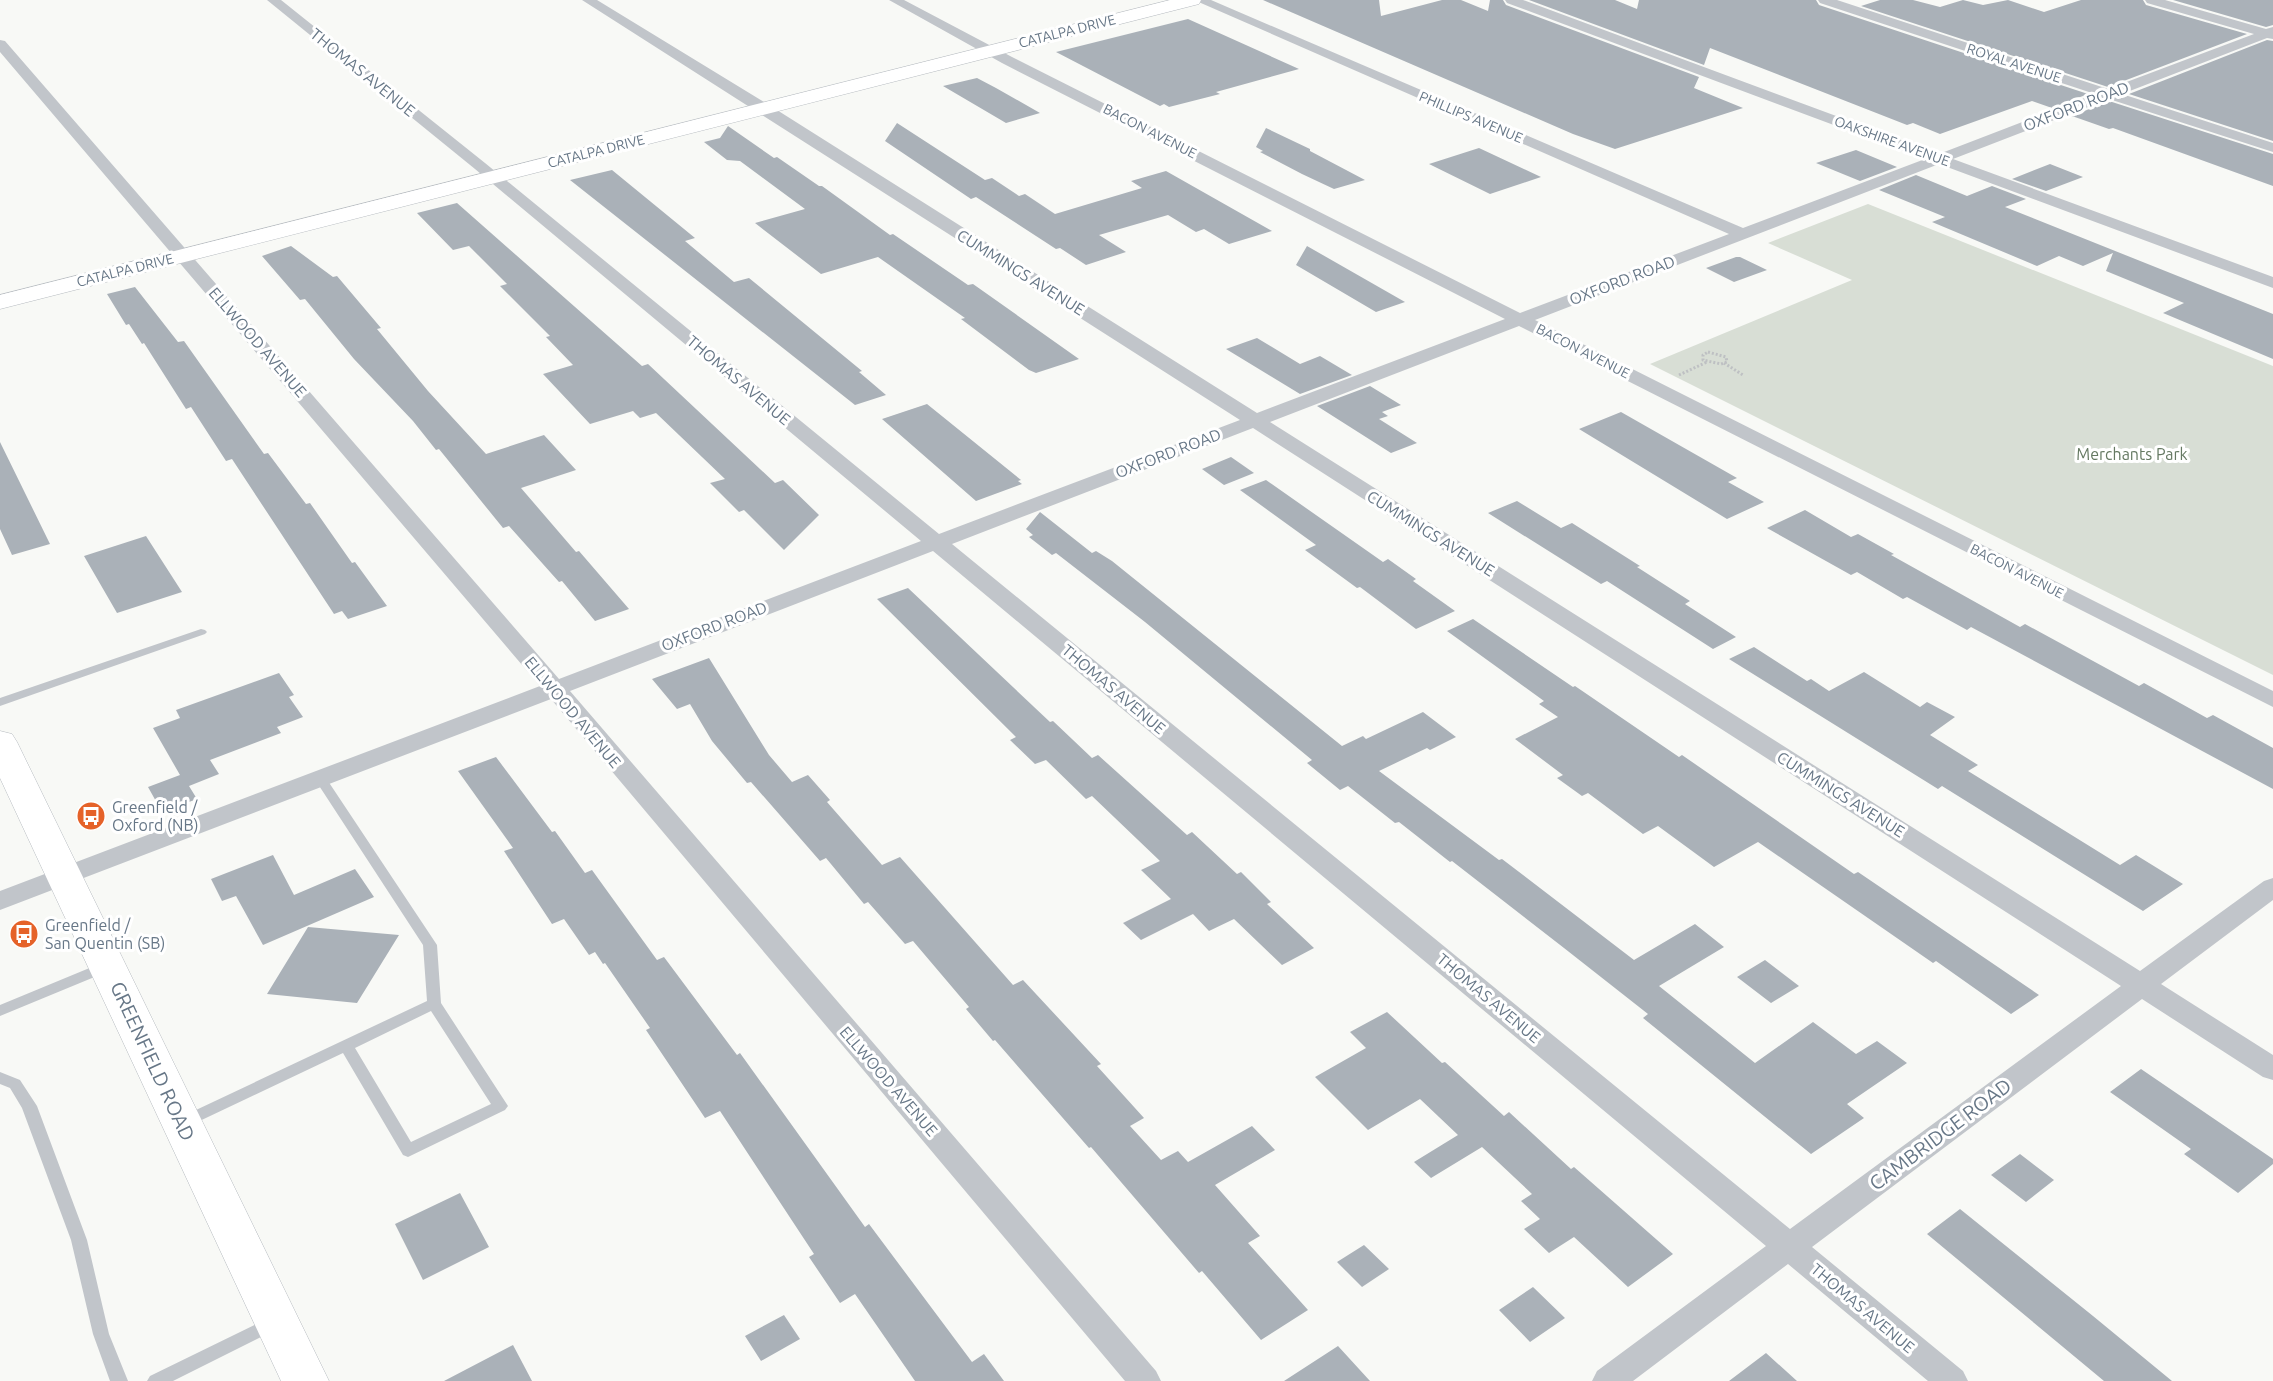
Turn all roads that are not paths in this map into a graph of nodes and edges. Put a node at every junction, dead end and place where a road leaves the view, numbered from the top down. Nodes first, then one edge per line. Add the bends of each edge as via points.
1 (273, 0) edge
2 (588, 0) edge
3 (895, 0) edge
4 (1192, 0) edge
5 (1200, 0) edge
6 (1511, 0) edge
7 (1824, 0) edge
8 (2151, 0) edge
9 (2271, 33) edge
10 (0, 44) edge
11 (991, 50) junction
12 (2108, 94) junction
13 (764, 108) junction
14 (2273, 148) edge
15 (1939, 159) junction
16 (494, 177) junction
17 (1743, 234) junction
18 (184, 255) junction
19 (2273, 283) edge
20 (0, 302) edge
21 (1519, 319) junction
22 (1254, 421) junction
23 (936, 542) junction
24 (201, 632) dead end
25 (553, 688) junction
26 (2273, 700) edge
27 (0, 702) edge
28 (0, 742) edge
29 (320, 778) junction
30 (64, 876) junction
31 (2273, 887) edge
32 (0, 901) edge
33 (108, 965) junction
34 (2141, 986) junction
35 (434, 1004) junction
36 (0, 1011) edge
37 (346, 1046) junction
38 (2273, 1069) edge
39 (0, 1078) edge
40 (182, 1123) junction
41 (1788, 1246) junction
42 (276, 1321) junction
43 (119, 1381) edge
44 (156, 1381) edge
45 (305, 1381) edge
46 (1145, 1381) edge
47 (1608, 1381) edge
48 (1952, 1381) edge

1 - 16 street, THOMAS AVENUE
2 - 13 street, CUMMINGS AVENUE
3 - 11 street, BACON AVENUE
4 - 11 street, CATALPA DRIVE
5 - 17 street, PHILLIPS AVENUE
6 - 15 street, OAKSHIRE AVENUE
7 - 12 street, ROYAL AVENUE
8 - 9 street
9 - 12 street, OXFORD ROAD
10 - 18 street, ELLWOOD AVENUE
11 - 13 street, CATALPA DRIVE
11 - 21 street, BACON AVENUE
12 - 14 street, ROYAL AVENUE
12 - 15 street, OXFORD ROAD
13 - 16 street, CATALPA DRIVE
13 - 22 street, CUMMINGS AVENUE
15 - 17 street, OXFORD ROAD
15 - 19 street, OAKSHIRE AVENUE
16 - 18 street, CATALPA DRIVE
16 - 23 street, THOMAS AVENUE
17 - 21 street, OXFORD ROAD
18 - 20 street, CATALPA DRIVE
18 - 25 street, ELLWOOD AVENUE
21 - 22 street, OXFORD ROAD
21 - 26 street, BACON AVENUE
22 - 23 street, OXFORD ROAD
22 - 34 street, CUMMINGS AVENUE
23 - 25 street, OXFORD ROAD
23 - 41 street, THOMAS AVENUE
24 - 27 lane
25 - 29 street, OXFORD ROAD
25 - 46 street, ELLWOOD AVENUE
28 - 30 street, GREENFIELD ROAD
29 - 30 street, OXFORD ROAD
29 - 35 lane via 430,945
30 - 32 street, OXFORD ROAD
30 - 33 street, GREENFIELD ROAD
31 - 34 street, CAMBRIDGE ROAD
33 - 36 lane
33 - 40 street, GREENFIELD ROAD
34 - 38 street, CUMMINGS AVENUE
34 - 41 street, CAMBRIDGE ROAD
35 - 37 lane
35 - 37 lane via 500,1106 408,1151
37 - 40 lane
39 - 43 lane via 15,1083 29,1106 80,1240 101,1334
40 - 42 street, GREENFIELD ROAD
41 - 47 street, CAMBRIDGE ROAD
41 - 48 street, THOMAS AVENUE
42 - 44 lane
42 - 45 street, GREENFIELD ROAD

